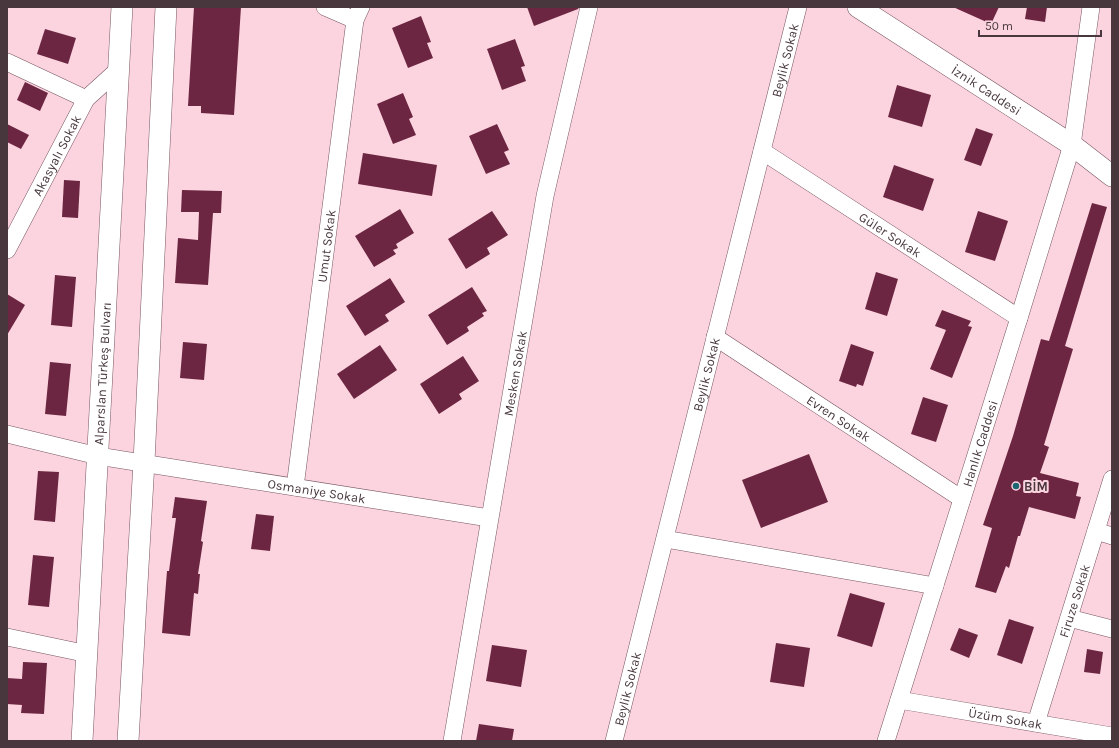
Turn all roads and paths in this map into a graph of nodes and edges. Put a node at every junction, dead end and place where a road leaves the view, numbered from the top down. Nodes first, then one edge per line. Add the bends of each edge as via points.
1 (122, 7) edge
2 (166, 7) edge
3 (325, 7) edge
4 (589, 7) edge
5 (798, 7) edge
6 (858, 7) edge
7 (1091, 7) edge
8 (358, 13) edge
9 (7, 62) edge
10 (118, 70) junction
11 (86, 99) junction
12 (1072, 145) junction
13 (762, 151) junction
14 (1112, 176) edge
15 (7, 250) edge
16 (1019, 318) junction
17 (715, 337) junction
18 (7, 434) edge
19 (98, 456) junction
20 (144, 462) junction
21 (1112, 478) edge
22 (295, 486) junction
23 (962, 499) junction
24 (489, 518) junction
25 (1096, 531) junction
26 (1112, 536) edge
27 (665, 539) junction
28 (935, 586) junction
29 (1069, 618) junction
30 (1112, 629) edge
31 (7, 637) edge
32 (88, 654) junction
33 (899, 700) junction
34 (1036, 724) junction
35 (1112, 736) edge
36 (82, 741) edge
37 (128, 741) edge
38 (452, 741) edge
39 (614, 741) edge
40 (886, 741) edge

1 - 10 main road, Alparslan Türkeş Bulvarı
2 - 20 main road
3 - 8 street
4 - 24 street, Mesken Sokak via 545,196
5 - 13 street, Beylik Sokak
6 - 12 main road, İznik Caddesi
7 - 12 street, Hanlık Caddesi
8 - 22 street, Umut Sokak
9 - 11 street
10 - 11 street, Akasyalı Sokak
10 - 19 main road, Alparslan Türkeş Bulvarı
11 - 15 street, Akasyalı Sokak
12 - 14 main road, İznik Caddesi
12 - 16 street, Hanlık Caddesi
13 - 16 street, Güler Sokak
13 - 17 street, Beylik Sokak
16 - 23 street, Hanlık Caddesi
17 - 23 street, Evren Sokak
17 - 27 street, Beylik Sokak
18 - 19 street, Osmaniye Sokak
19 - 20 street, Osmaniye Sokak
19 - 32 main road, Alparslan Türkeş Bulvarı
20 - 22 street, Osmaniye Sokak
20 - 37 main road
21 - 25 street, Firuze Sokak
22 - 24 street, Osmaniye Sokak
23 - 28 street, Hanlık Caddesi
24 - 38 street, Mesken Sokak
25 - 26 street
25 - 29 street, Firuze Sokak
27 - 28 street
27 - 39 street, Beylik Sokak
28 - 33 street, Hanlık Caddesi
29 - 30 street
29 - 34 street, Firuze Sokak
31 - 32 street
32 - 36 main road, Alparslan Türkeş Bulvarı
33 - 34 street, Üzüm Sokak
33 - 40 street, Hanlık Caddesi
34 - 35 street, Üzüm Sokak

